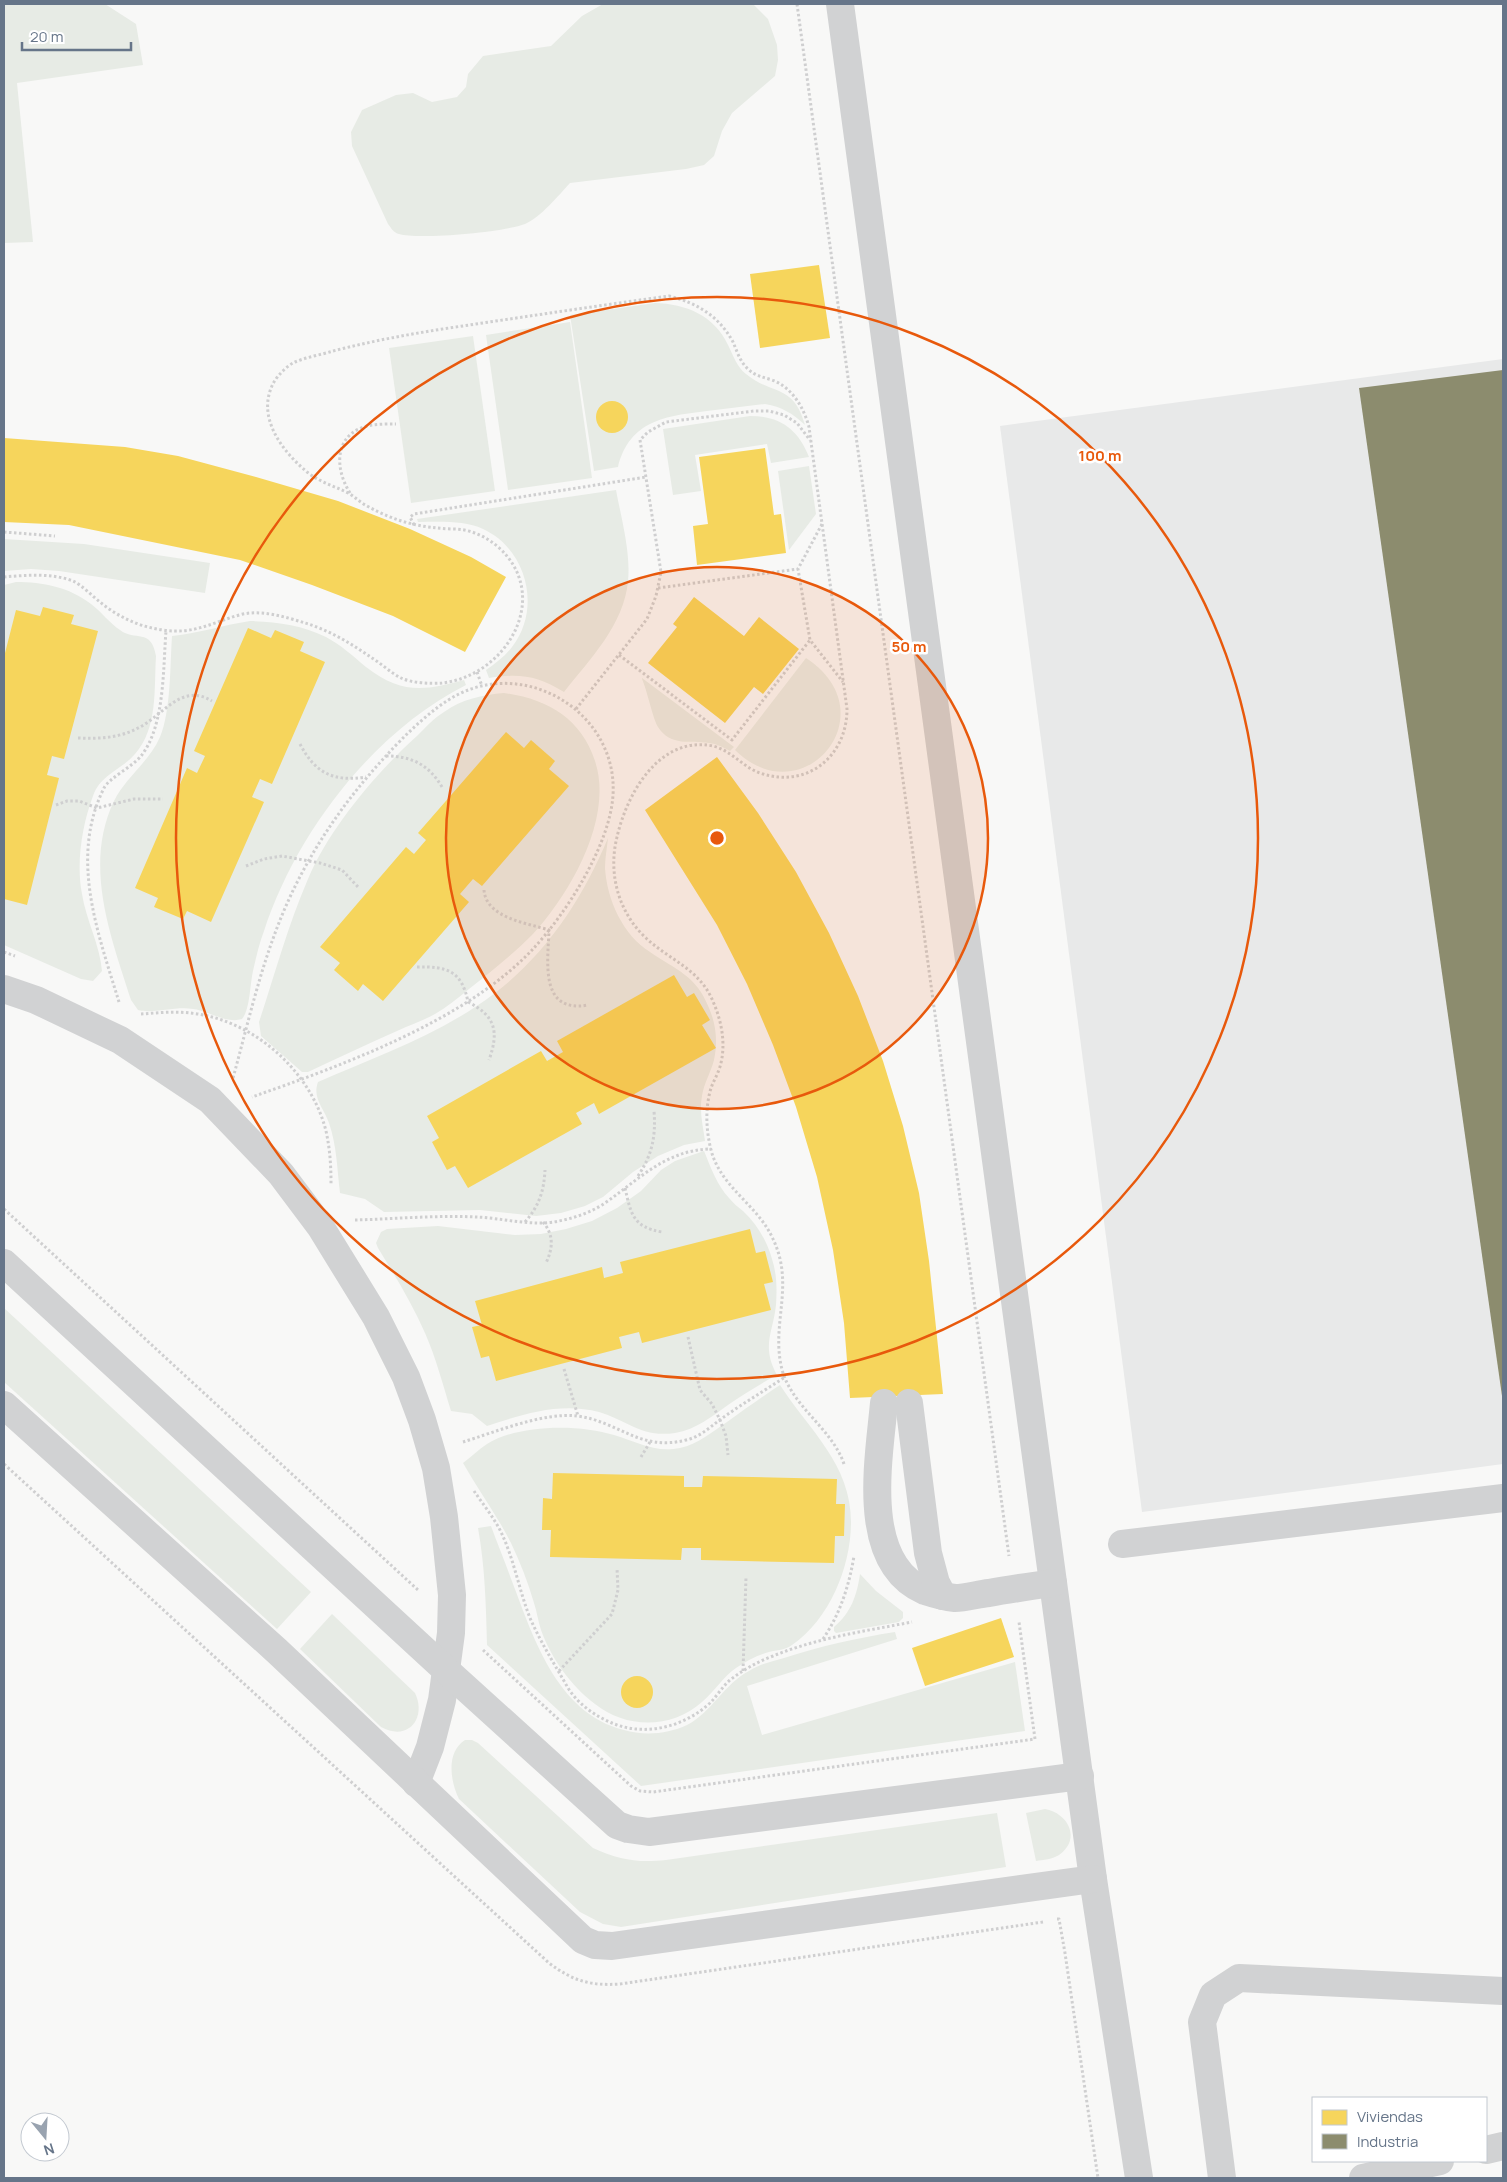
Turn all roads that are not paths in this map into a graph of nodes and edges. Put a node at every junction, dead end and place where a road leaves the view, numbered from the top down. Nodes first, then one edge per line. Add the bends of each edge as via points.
1 (840, 4) edge
2 (4, 989) edge
3 (4, 1263) edge
4 (4, 1405) edge
5 (1503, 1498) edge
6 (1122, 1544) dead end
7 (1053, 1583) junction
8 (943, 1596) junction
9 (448, 1671) junction
10 (1080, 1776) junction
11 (416, 1783) junction
12 (1093, 1879) junction
13 (1503, 1991) edge
14 (1503, 2146) edge
15 (1487, 2150) edge
16 (1435, 2162) edge
17 (1139, 2178) edge
18 (1222, 2178) edge
19 (1363, 2178) edge

1 - 7 street
2 - 9 street via 36,1000 120,1040 210,1100 281,1174 320,1226 376,1318 406,1377 436,1468 452,1594
3 - 9 street
4 - 11 street via 277,1651
5 - 6 street
7 - 8 street via 955,1598
7 - 10 street
8 - 8 street via 921,1589 901,1575 891,1561 883,1536 877,1484 896,1403 928,1552
9 - 10 street via 607,1817 628,1829 649,1832
9 - 11 street via 430,1747
10 - 12 street
11 - 12 street via 571,1931 595,1945 612,1946
12 - 17 street
13 - 18 street via 1239,1978 1220,1990 1213,1995 1202,2022
14 - 15 street
16 - 19 street

